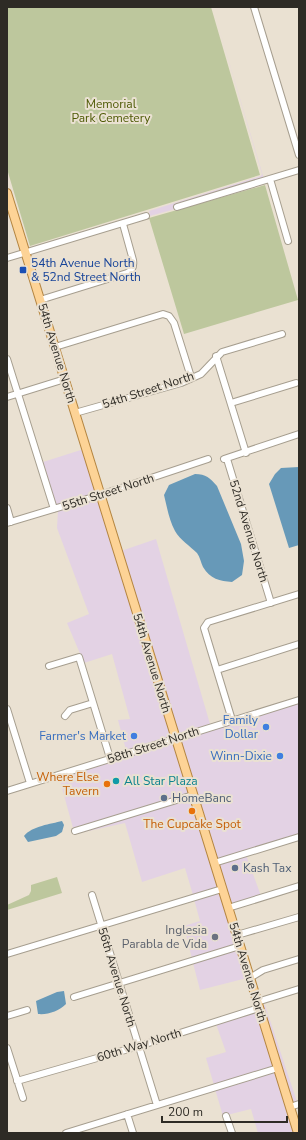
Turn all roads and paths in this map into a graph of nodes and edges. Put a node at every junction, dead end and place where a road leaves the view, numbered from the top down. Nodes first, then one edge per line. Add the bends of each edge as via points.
1 (254, 7) edge
2 (299, 155) edge
3 (299, 170) edge
4 (270, 179) junction
5 (7, 193) edge
6 (176, 207) dead end
7 (146, 216) dead end
8 (123, 224) junction
9 (288, 241) dead end
10 (26, 253) junction
11 (7, 258) edge
12 (40, 300) junction
13 (282, 334) dead end
14 (55, 347) junction
15 (216, 356) junction
16 (7, 359) edge
17 (191, 377) junction
18 (65, 379) junction
19 (296, 383) dead end
20 (18, 394) junction
21 (7, 397) edge
22 (231, 403) junction
23 (75, 413) junction
24 (299, 434) edge
25 (246, 453) junction
26 (208, 459) dead end
27 (100, 495) junction
28 (7, 508) edge
29 (54, 509) junction
30 (9, 523) edge
31 (299, 594) edge
32 (271, 603) junction
33 (299, 644) edge
34 (48, 666) dead end
35 (217, 670) junction
36 (299, 700) edge
37 (93, 703) junction
38 (7, 709) edge
39 (65, 716) dead end
40 (232, 720) junction
41 (176, 737) junction
42 (110, 758) junction
43 (30, 783) junction
44 (7, 791) edge
45 (194, 796) junction
46 (75, 831) dead end
47 (299, 837) edge
48 (214, 863) junction
49 (299, 886) edge
50 (222, 889) junction
51 (92, 895) dead end
52 (228, 908) junction
53 (299, 917) edge
54 (102, 925) junction
55 (237, 935) junction
56 (240, 946) junction
57 (7, 954) edge
58 (299, 959) edge
59 (250, 978) junction
60 (119, 984) junction
61 (299, 989) edge
62 (74, 997) dead end
63 (258, 1005) junction
64 (27, 1010) dead end
65 (7, 1016) edge
66 (139, 1046) junction
67 (7, 1049) edge
68 (278, 1068) junction
69 (17, 1081) junction
70 (23, 1098) dead end
71 (299, 1104) edge
72 (157, 1105) junction
73 (290, 1107) junction
74 (127, 1114) junction
75 (226, 1116) dead end
76 (66, 1133) edge
77 (133, 1133) edge
78 (232, 1133) edge
79 (298, 1133) edge

1 - 2 street
3 - 4 street
4 - 6 street
4 - 9 street
5 - 10 main road, 54th Avenue North
7 - 8 street
8 - 10 street
8 - 12 street via 134,265 131,271
10 - 11 street
10 - 12 main road, 54th Avenue North
12 - 14 main road, 54th Avenue North
13 - 15 street, 54th Street North
14 - 17 street via 163,314 169,316 174,323
14 - 18 main road, 54th Avenue North
15 - 17 street, 54th Street North via 201,374
15 - 22 street
16 - 20 street
17 - 23 street, 54th Street North via 181,383
18 - 20 street
18 - 23 main road, 54th Avenue North
19 - 22 street
20 - 21 street
20 - 29 street
22 - 25 street
23 - 27 main road, 54th Avenue North
24 - 25 street
25 - 32 street, 52nd Avenue North via 225,459
26 - 27 street, 55th Street North
27 - 29 street, 55th Street North
27 - 41 main road, 54th Avenue North
28 - 30 street
29 - 30 street, 55th Street North
31 - 32 street
32 - 35 street via 208,622 204,628
33 - 35 street
34 - 37 street via 79,657
35 - 40 street
36 - 40 street, 58th Street North
37 - 39 street via 70,710
37 - 42 street
38 - 43 street
40 - 41 street, 58th Street North
41 - 42 street, 58th Street North
41 - 45 main road, 54th Avenue North
42 - 43 street, 58th Street North
43 - 44 street, 58th Street North
45 - 46 street
45 - 48 main road, 54th Avenue North
47 - 48 street
48 - 50 main road, 54th Avenue North
49 - 52 street
50 - 52 main road, 54th Avenue North
50 - 54 street
51 - 54 street, 56th Avenue North
52 - 55 main road, 54th Avenue North
53 - 55 street
54 - 57 street
54 - 60 street, 56th Avenue North
55 - 56 main road, 54th Avenue North
56 - 59 main road, 54th Avenue North
56 - 60 street
58 - 59 street via 263,970
59 - 63 main road, 54th Avenue North
60 - 62 street
60 - 66 street, 56th Avenue North
61 - 63 street, 60th Way North
63 - 66 street, 60th Way North
63 - 68 main road, 54th Avenue North
64 - 65 street
66 - 69 street, 60th Way North
66 - 72 street, 56th Avenue North
67 - 69 street
68 - 72 street
68 - 73 main road, 54th Avenue North
69 - 70 street
71 - 73 street
72 - 74 street
73 - 79 main road, 54th Avenue North
74 - 76 street
74 - 77 street
75 - 78 street

